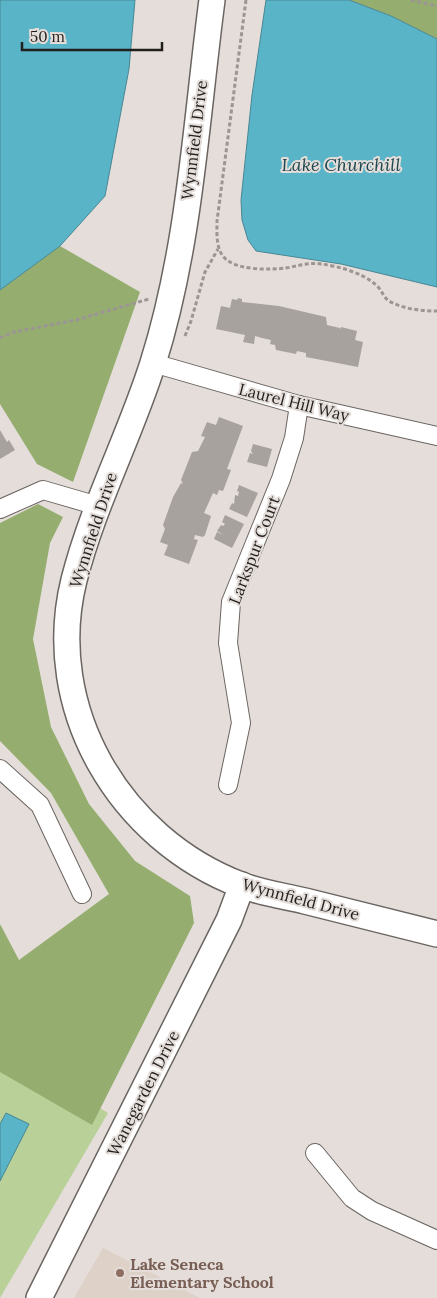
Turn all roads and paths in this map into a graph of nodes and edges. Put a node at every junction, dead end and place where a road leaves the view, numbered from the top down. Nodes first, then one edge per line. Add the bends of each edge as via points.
1 (212, 0) edge
2 (246, 0) edge
3 (410, 0) edge
4 (437, 6) edge
5 (218, 249) junction
6 (171, 293) junction
7 (437, 311) edge
8 (0, 338) edge
9 (163, 366) junction
10 (299, 405) junction
11 (437, 436) edge
12 (98, 506) junction
13 (0, 509) edge
14 (0, 769) edge
15 (228, 785) dead end
16 (242, 885) junction
17 (82, 894) dead end
18 (437, 934) edge
19 (315, 1153) dead end
20 (437, 1240) edge
21 (39, 1298) edge

1 - 6 street, Wynnfield Drive via 178,265
2 - 5 path via 217,220
3 - 4 path
5 - 7 path via 231,263 244,266 285,268 320,264 340,268 376,284 387,300 396,305
5 - 9 path via 204,272 191,322
6 - 8 path
6 - 9 street, Wynnfield Drive
9 - 10 street, Laurel Hill Way
9 - 12 street, Wynnfield Drive
10 - 11 street, Laurel Hill Way
10 - 15 street, Larkspur Court via 294,438 281,479 231,602 228,643 241,723
12 - 13 street via 44,490
12 - 16 street, Wynnfield Drive via 73,582 66,639 71,689 86,739 112,786 146,825 185,857
14 - 17 street via 40,805
16 - 18 street, Wynnfield Drive
16 - 21 street, Wanegarden Drive via 229,920
19 - 20 street via 352,1198 372,1211

